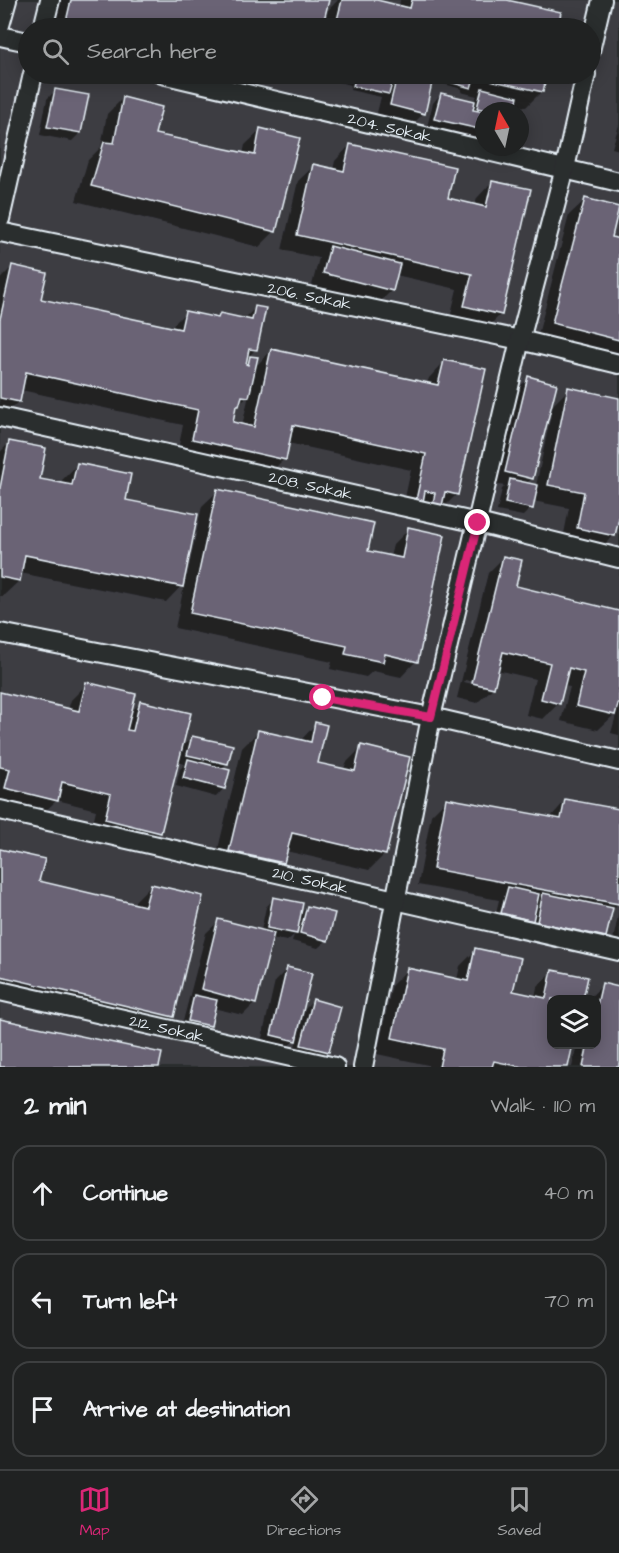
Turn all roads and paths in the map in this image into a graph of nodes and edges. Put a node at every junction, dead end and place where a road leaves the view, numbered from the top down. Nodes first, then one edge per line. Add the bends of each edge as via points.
1 (7, 0) edge
2 (50, 0) edge
3 (602, 0) edge
4 (46, 18) edge
5 (598, 18) edge
6 (0, 25) edge
7 (0, 36) edge
8 (18, 40) edge
9 (31, 84) edge
10 (205, 84) edge
11 (584, 84) edge
12 (565, 168) junction
13 (619, 182) edge
14 (0, 219) edge
15 (0, 232) edge
16 (520, 340) junction
17 (619, 364) edge
18 (0, 417) edge
19 (478, 523) junction
20 (619, 558) edge
21 (0, 633) edge
22 (431, 717) junction
23 (619, 761) edge
24 (0, 810) edge
25 (396, 899) junction
26 (619, 951) edge
27 (0, 992) edge
28 (335, 1067) edge
29 (363, 1067) edge

1 - 6 street
2 - 4 street
3 - 5 street
7 - 8 street
9 - 14 street
10 - 12 street, 204. Sokak
11 - 12 street
12 - 13 street, 204. Sokak
12 - 16 street
15 - 16 street, 206. Sokak
16 - 17 street, 206. Sokak
16 - 19 street
18 - 19 street, 208. Sokak
19 - 20 street, 208. Sokak
19 - 22 street
21 - 22 street
22 - 23 street
22 - 25 street
24 - 25 street, 210. Sokak
25 - 26 street, 210. Sokak
25 - 29 street
27 - 28 street, 212. Sokak

